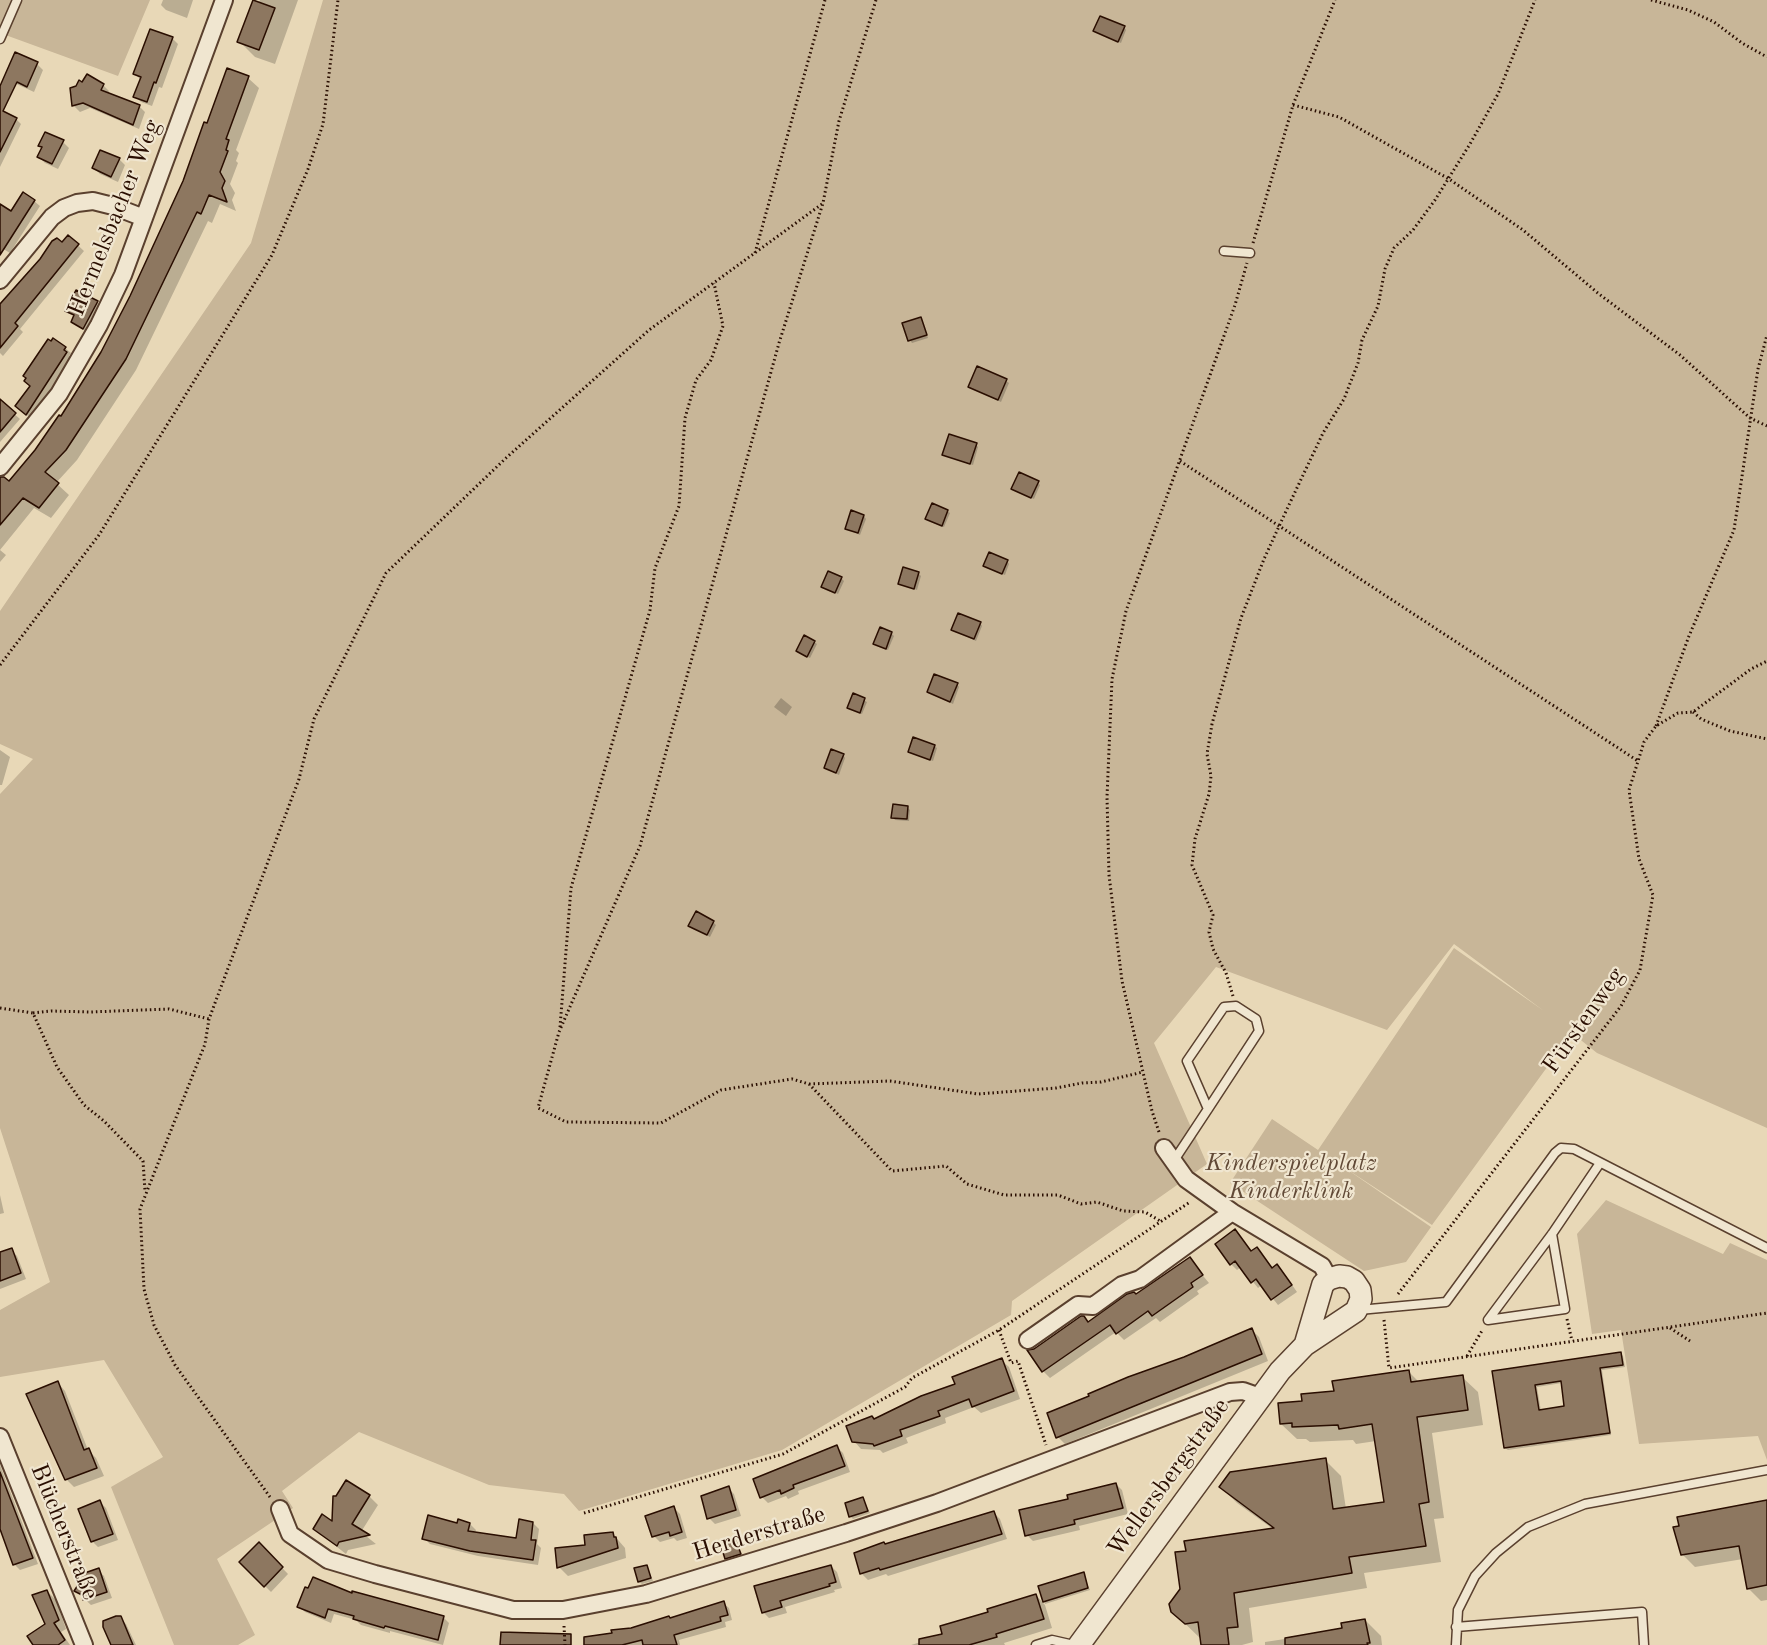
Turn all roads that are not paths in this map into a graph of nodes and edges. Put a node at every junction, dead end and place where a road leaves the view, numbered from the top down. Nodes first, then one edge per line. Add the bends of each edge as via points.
1 (17, 0) edge
2 (224, 0) edge
3 (1, 37) edge
4 (144, 218) junction
5 (1224, 251) dead end
6 (1250, 253) road end
7 (0, 280) edge
8 (0, 467) edge
9 (1208, 1109) junction
10 (1168, 1155) joint
11 (1600, 1163) junction
12 (1232, 1212) junction
13 (1552, 1234) junction
14 (1767, 1248) edge
15 (1329, 1279) junction
16 (1356, 1311) junction
17 (1028, 1340) dead end
18 (1305, 1345) junction
19 (1260, 1397) junction
20 (0, 1437) edge
21 (1767, 1470) edge
22 (279, 1509) road end
23 (1456, 1627) junction
24 (84, 1645) edge
25 (1036, 1645) edge
26 (1076, 1645) edge
27 (1456, 1645) edge
28 (1644, 1645) edge

1 - 3 lane
2 - 4 street, Hermelsbacher Weg
4 - 7 street via 93,201 64,208
4 - 8 street, Hermelsbacher Weg via 99,325 58,394
5 - 6 lane
9 - 9 lane via 1259,1031 1256,1019 1236,1006 1224,1007 1187,1061
9 - 10 lane
10 - 12 street via 1186,1179
11 - 13 lane
11 - 14 lane
11 - 16 lane via 1574,1149 1561,1148 1555,1153 1446,1302
12 - 15 street via 1322,1266
12 - 17 street via 1140,1279 1122,1285 1093,1306 1078,1305
13 - 13 lane via 1488,1320 1565,1309
15 - 16 street via 1339,1276 1354,1281 1361,1299
15 - 18 street, Wellersbergstraße via 1320,1291
16 - 18 street, Wellersbergstraße
18 - 19 street, Wellersbergstraße
19 - 22 street, Herderstraße via 1243,1391 1230,1392 937,1503 846,1533 646,1594 563,1611 513,1610 328,1560 290,1534
19 - 26 street, Wellersbergstraße
20 - 24 street, Blücherstraße
21 - 23 lane via 1586,1504 1528,1527 1475,1576 1458,1610
23 - 27 lane
23 - 28 lane via 1642,1612
25 - 26 lane via 1052,1640

